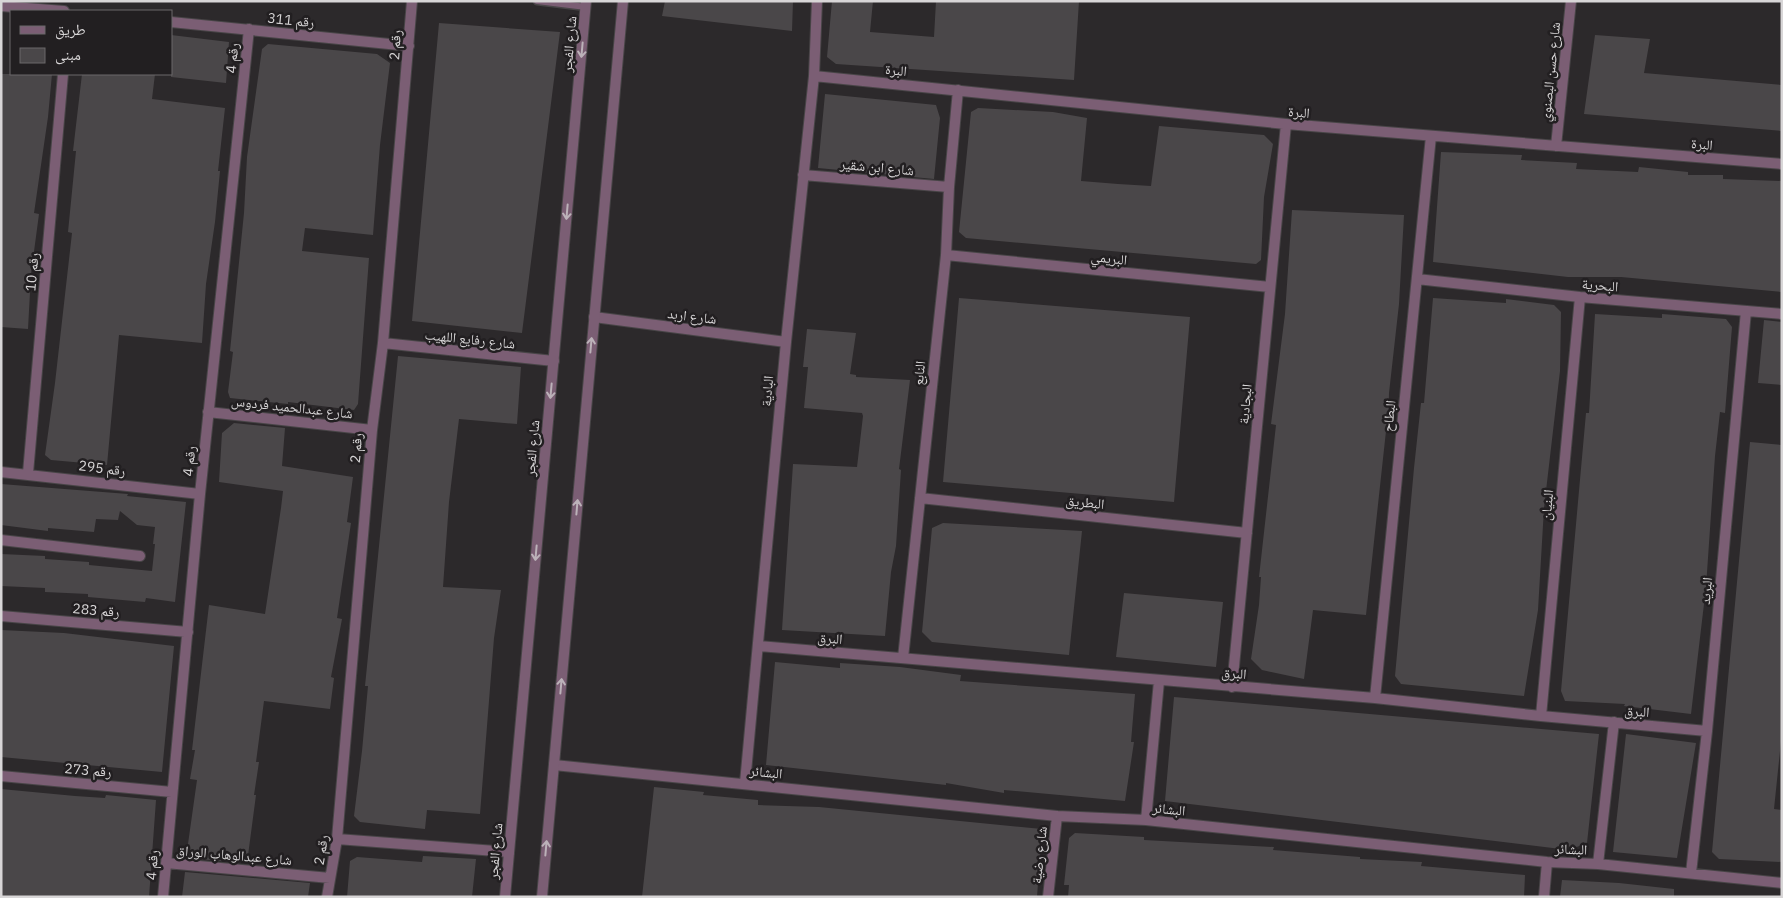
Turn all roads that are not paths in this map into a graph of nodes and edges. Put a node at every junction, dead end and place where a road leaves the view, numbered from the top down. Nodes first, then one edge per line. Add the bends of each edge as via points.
1 (412, 1) edge
2 (537, 1) edge
3 (621, 1) edge
4 (817, 1) edge
5 (1571, 1) edge
6 (550, 2) edge
7 (586, 4) edge
8 (1, 6) edge
9 (51, 10) edge
10 (172, 22) edge
11 (249, 29) junction
12 (409, 46) junction
13 (63, 75) edge
14 (814, 76) junction
15 (958, 90) junction
16 (1286, 124) junction
17 (1431, 136) junction
18 (1556, 146) junction
19 (1782, 164) edge
20 (803, 175) junction
21 (949, 187) junction
22 (946, 255) junction
23 (1417, 279) junction
24 (1270, 287) junction
25 (1580, 297) junction
26 (1746, 311) junction
27 (1782, 314) edge
28 (594, 317) junction
29 (786, 342) junction
30 (383, 343) junction
31 (554, 362) junction
32 (208, 412) junction
33 (372, 430) junction
34 (1, 472) edge
35 (28, 473) junction
36 (200, 494) junction
37 (920, 498) junction
38 (1247, 533) junction
39 (1, 540) edge
40 (140, 556) dead end
41 (1, 616) edge
42 (188, 632) junction
43 (758, 646) junction
44 (902, 658) junction
45 (1160, 681) junction
46 (1232, 687) junction
47 (1375, 698) junction
48 (1541, 716) junction
49 (1614, 722) junction
50 (1707, 731) junction
51 (554, 765) junction
52 (1, 776) edge
53 (745, 783) junction
54 (172, 792) junction
55 (1056, 816) junction
56 (1146, 820) junction
57 (337, 839) junction
58 (509, 852) junction
59 (1547, 862) junction
60 (166, 863) junction
61 (1598, 864) junction
62 (1691, 873) junction
63 (330, 878) junction
64 (1782, 883) edge
65 (163, 897) edge
66 (327, 897) edge
67 (505, 897) edge
68 (542, 897) edge
69 (1048, 897) edge
70 (1544, 897) edge

1 - 12 street, رقم 2
2 - 6 lane
3 - 28 street
4 - 14 street, البادية
5 - 18 street, شارع حسن البصنوي
6 - 7 lane
7 -> 31 street, شارع الفجر
8 - 9 street
10 - 11 street, رقم 311
11 - 12 street, رقم 311
11 - 32 street, رقم 4
12 - 30 street, رقم 2
13 - 35 street, رقم 10
14 - 15 street, البرة
14 - 20 street, البادية
15 - 16 street, البرة
15 - 21 street, النابع
16 - 17 street, البرة
16 - 24 street, البجادية
17 - 18 street, البرة
17 - 23 street, البطاح
18 - 19 street, البرة
20 - 21 street, شارع ابن شقير
20 - 29 street, البادية
21 - 22 street, النابع
22 - 24 street, البريمي
22 - 37 street, النابع
23 - 25 street, البحرية
23 - 47 street, البطاح
24 - 38 street, البجادية
25 - 26 street, البحرية
25 - 48 street, البنيان
26 - 27 street, البحرية
26 - 50 street, البريد
28 - 29 street, شارع اربد
51 -> 28 street
29 - 43 street, البادية
30 - 31 street, شارع رفايع اللهيب
30 - 33 street, رقم 2
31 -> 58 street, شارع الفجر
32 - 33 street, شارع عبدالحميد فردوس
32 - 36 street, رقم 4
33 - 57 street, رقم 2
34 - 35 street, رقم 295
35 - 36 street, رقم 295
36 - 42 street, رقم 4
37 - 38 street, البطريق
37 - 44 street, النابع
38 - 46 street, البجادية
39 - 40 street
41 - 42 street, رقم 283
42 - 54 street, رقم 4
43 - 44 street, البرق
43 - 53 street, البادية
44 - 45 street, البرق
45 - 46 street, البرق
45 - 56 street
46 - 47 street, البرق
47 - 48 street, البرق
48 - 49 street, البرق
49 - 50 street, البرق
49 - 61 street
50 - 62 street, البريد
51 - 53 street, البشائر
68 -> 51 street
52 - 54 street, رقم 273
53 - 55 street, البشائر
54 - 60 street, رقم 4
55 - 56 street, البشائر
55 - 69 street, شارع رضية
56 - 59 street, البشائر
57 - 58 street
57 - 63 street, رقم 2
58 - 67 street, شارع الفجر
59 - 61 street, البشائر
59 - 70 street
60 - 63 street, شارع عبدالوهاب الوراق
60 - 65 street, رقم 4
61 - 62 street, البشائر
62 - 64 street, البشائر
63 - 66 street, رقم 2

